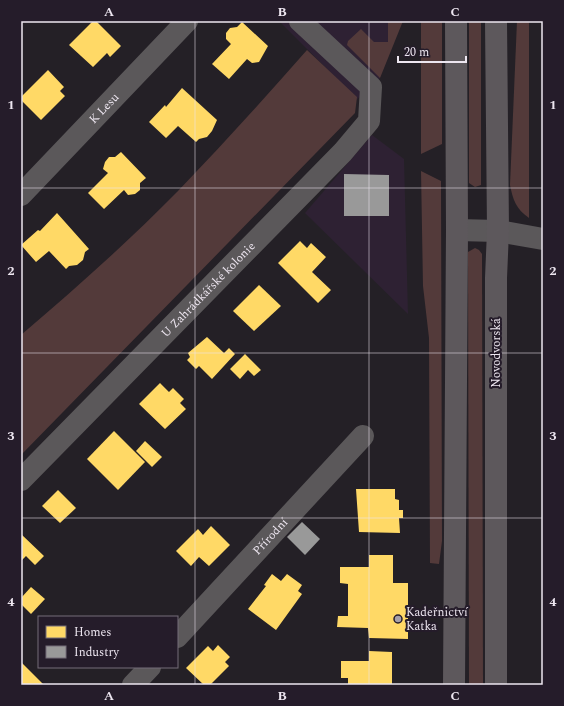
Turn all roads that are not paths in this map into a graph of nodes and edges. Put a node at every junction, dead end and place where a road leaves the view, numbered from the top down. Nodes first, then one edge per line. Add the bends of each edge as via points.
1 (187, 21) edge
2 (300, 21) edge
3 (456, 21) edge
4 (496, 21) edge
5 (21, 195) edge
6 (457, 230) junction
7 (498, 231) junction
8 (541, 238) edge
9 (363, 436) dead end
10 (21, 480) edge
11 (178, 636) edge
12 (149, 668) edge
13 (133, 685) edge
14 (454, 685) edge
15 (496, 685) edge

1 - 5 street, K Lesu
2 - 10 street, U Zahrádkářské kolonie via 371,87 370,121 343,152
3 - 6 main road
4 - 7 main road, Novodvorská
6 - 7 street
6 - 14 main road
7 - 8 street
7 - 15 main road, Novodvorská
9 - 11 street, Přírodní
12 - 13 street

